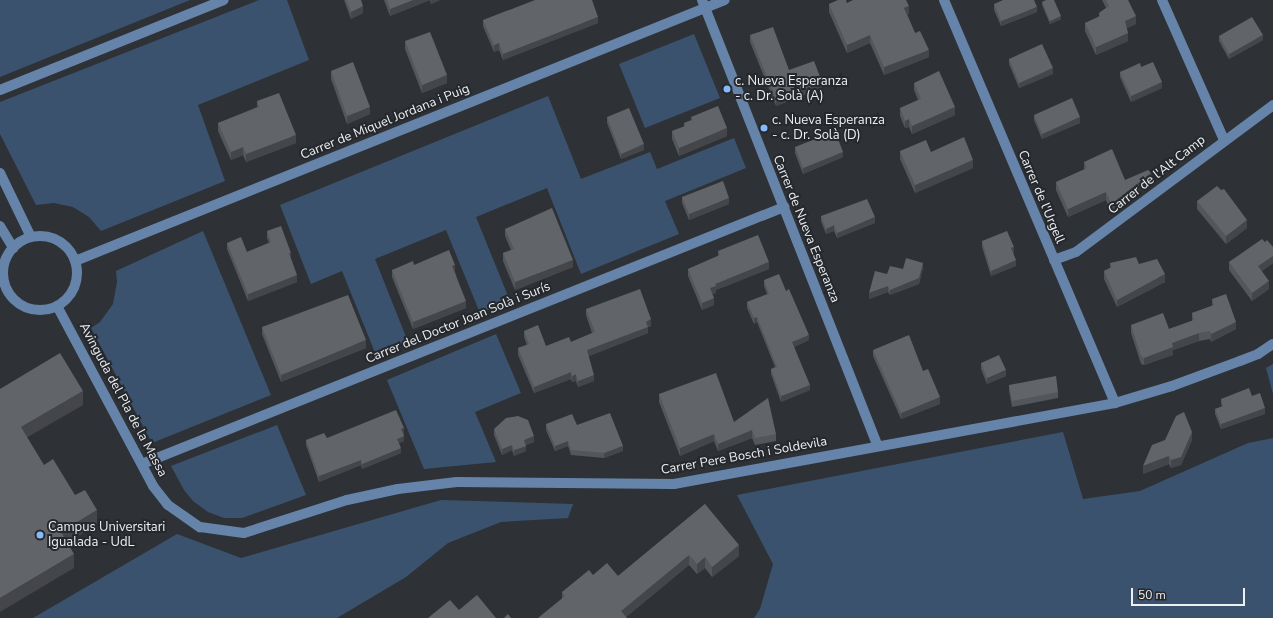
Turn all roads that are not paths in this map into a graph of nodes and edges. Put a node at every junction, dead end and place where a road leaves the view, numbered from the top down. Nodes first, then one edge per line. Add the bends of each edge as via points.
1 (224, 0) edge
2 (725, 0) edge
3 (944, 0) edge
4 (1162, 0) edge
5 (703, 4) edge
6 (0, 90) edge
7 (1273, 105) edge
8 (1224, 140) junction
9 (0, 173) edge
10 (784, 207) junction
11 (0, 226) edge
12 (31, 237) junction
13 (13, 248) junction
14 (1054, 260) junction
15 (75, 261) junction
16 (3, 291) edge
17 (57, 306) junction
18 (1273, 344) edge
19 (1115, 403) junction
20 (878, 446) junction
21 (142, 464) junction
22 (168, 505) joint

1 - 6 street
2 - 5 street, Carrer de Miquel Jordana i Puig
3 - 14 street, Carrer de l'Urgell
4 - 8 street
5 - 10 street, Carrer de Nueva Esperanza
5 - 15 street, Carrer de Miquel Jordana i Puig
7 - 8 street, Carrer de l'Alt Camp
8 - 14 street, Carrer de l'Alt Camp via 1076,252
9 - 12 street
10 - 20 street, Carrer de Nueva Esperanza
10 - 21 street, Carrer del Doctor Joan Solà i Surís
11 - 13 street
12 - 13 street
12 - 15 street via 48,237 58,241 70,251
13 - 16 street via 4,268
14 - 19 street, Carrer de l'Urgell
15 - 17 street via 77,274 74,286 68,298
16 - 17 street via 28,308 43,310
17 - 21 street, Avinguda del Pla de la Massa
18 - 19 street, Carrer Pere Bosch i Soldevila via 1258,354 1210,372
19 - 20 street, Carrer Pere Bosch i Soldevila
20 - 22 street, Carrer Pere Bosch i Soldevila via 674,484 457,482 398,489 347,500 244,532 200,527
21 - 22 street, Avinguda del Pla de la Massa via 153,486

